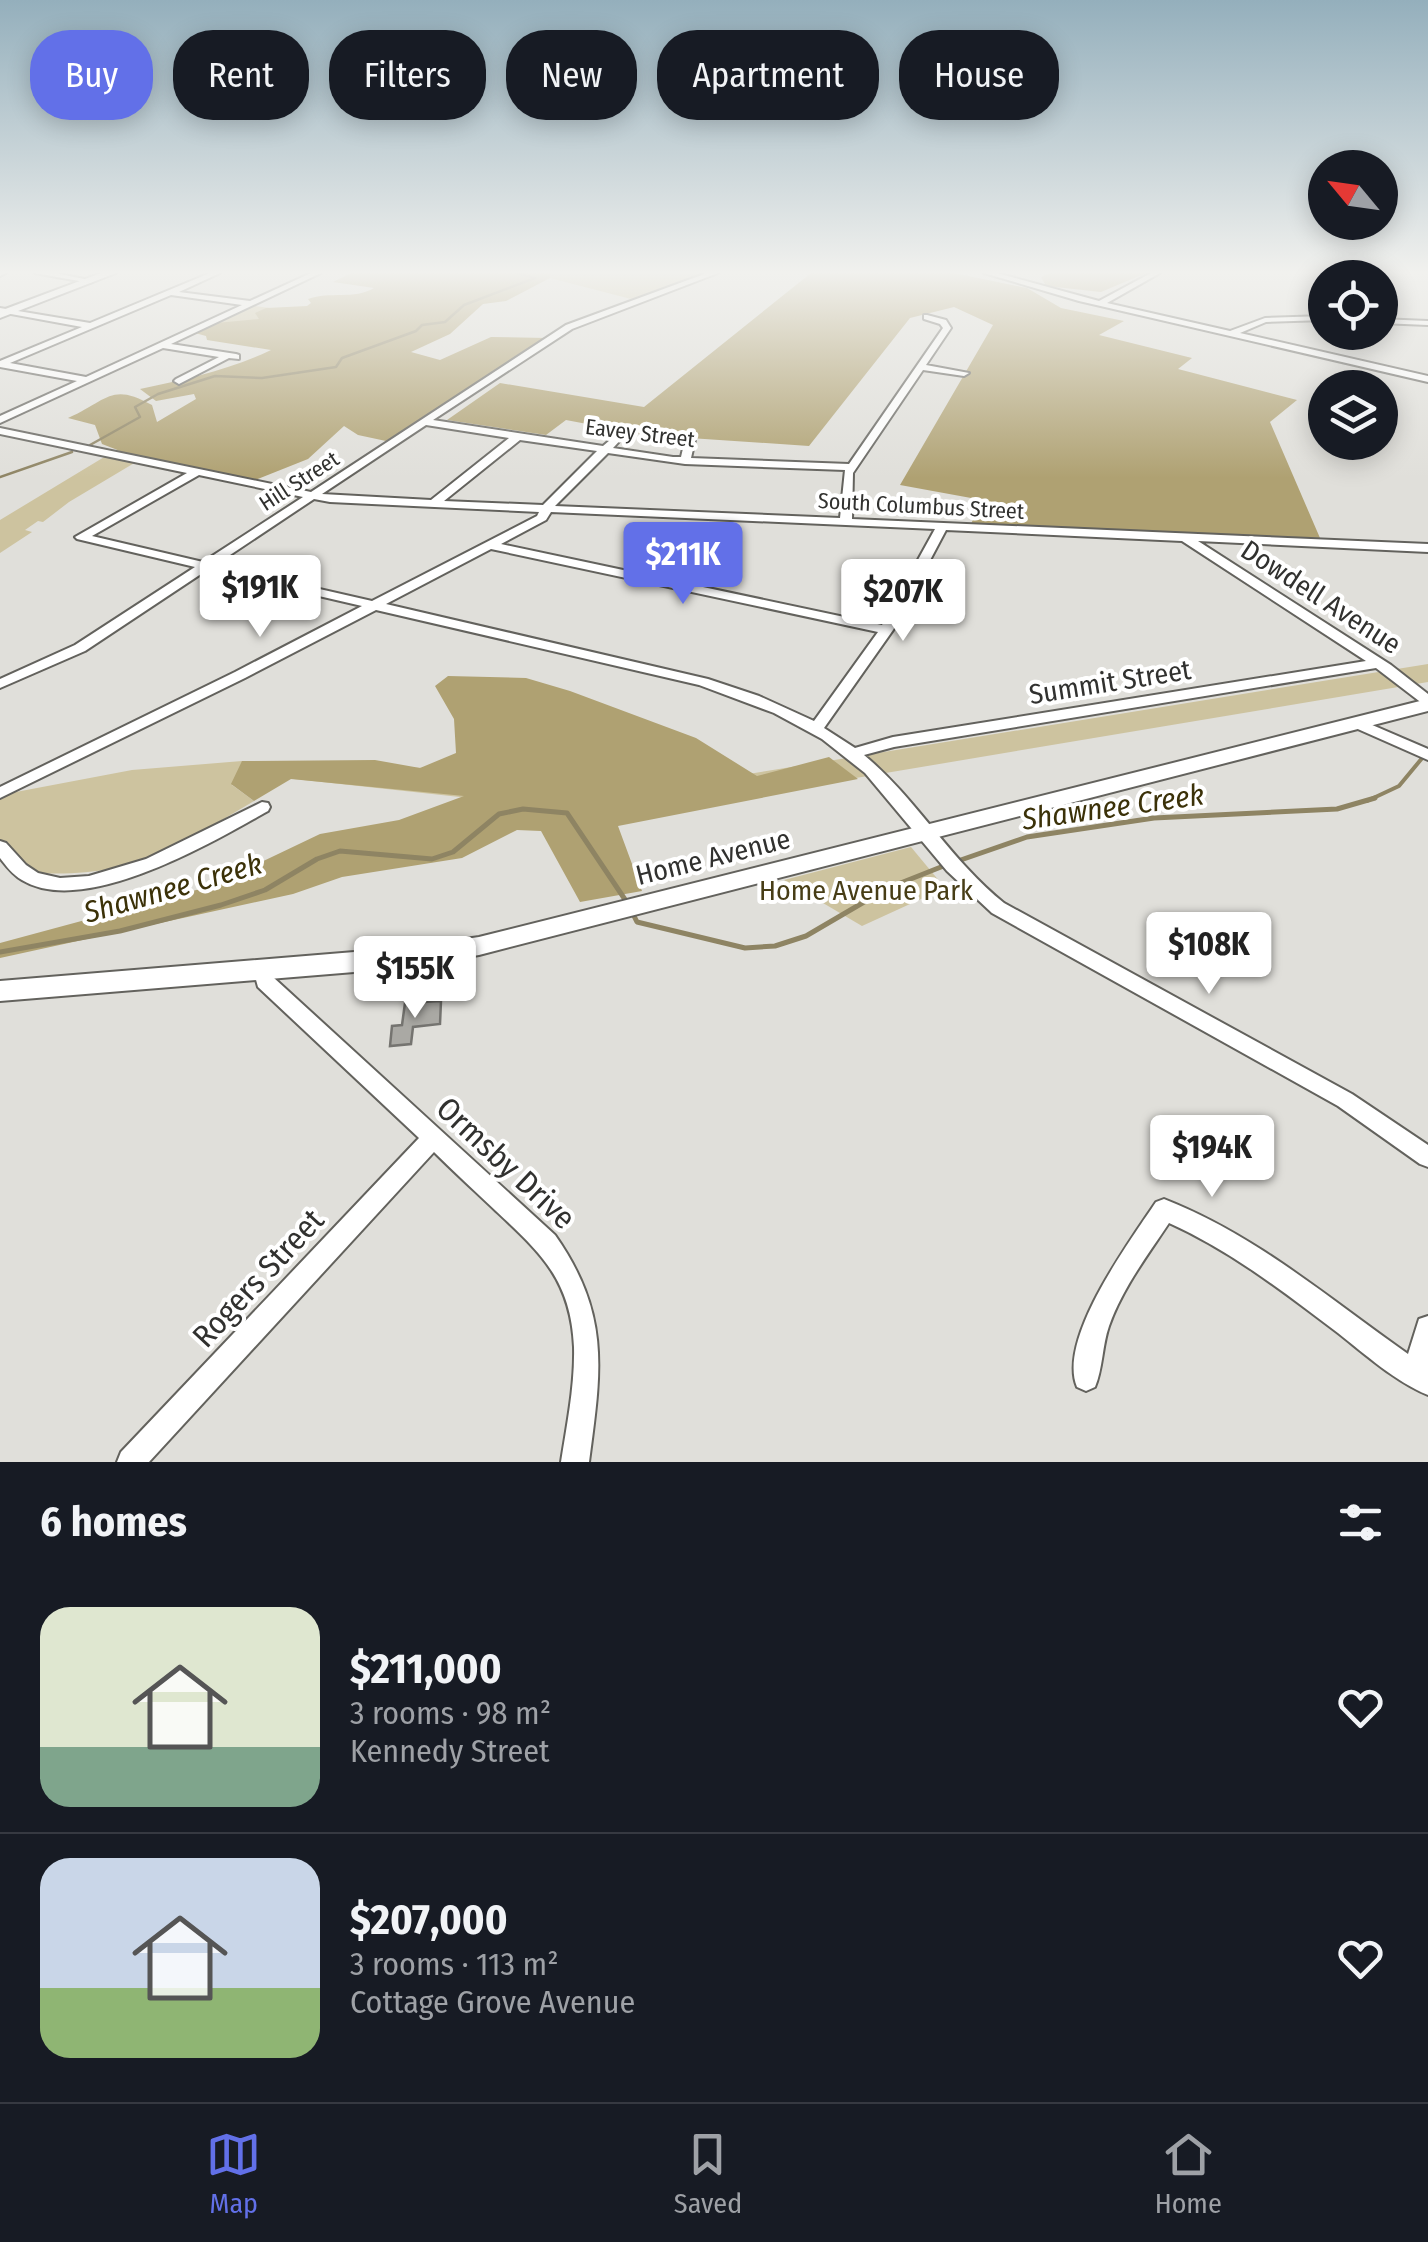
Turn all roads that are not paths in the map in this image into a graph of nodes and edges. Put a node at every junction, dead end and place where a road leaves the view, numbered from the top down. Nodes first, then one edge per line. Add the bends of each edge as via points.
1 (55, 341) edge
2 (170, 341) edge
3 (549, 341) edge
4 (938, 341) edge
5 (1263, 341) edge
6 (162, 345) junction
7 (0, 364) edge
8 (920, 367) junction
9 (964, 373) dead end
10 (1428, 379) edge
11 (87, 380) junction
12 (179, 381) dead end
13 (0, 420) edge
14 (425, 422) junction
15 (0, 431) edge
16 (623, 432) dead end
17 (516, 437) junction
18 (690, 440) dead end
19 (606, 450) junction
20 (685, 460) junction
21 (852, 467) junction
22 (195, 472) junction
23 (311, 497) junction
24 (432, 505) junction
25 (545, 510) junction
26 (846, 523) junction
27 (942, 528) junction
28 (1185, 538) junction
29 (489, 546) junction
30 (1428, 548) edge
31 (205, 566) junction
32 (375, 606) junction
33 (886, 630) junction
34 (1378, 663) junction
35 (0, 684) edge
36 (1428, 703) edge
37 (1356, 723) junction
38 (815, 730) junction
39 (850, 754) junction
40 (1428, 755) edge
41 (0, 793) edge
42 (262, 807) dead end
43 (927, 834) junction
44 (0, 848) edge
45 (262, 969) junction
46 (0, 991) edge
47 (433, 1138) junction
48 (1428, 1157) edge
49 (1428, 1328) edge
50 (1086, 1378) dead end
51 (1422, 1378) edge
52 (131, 1462) edge
53 (575, 1462) edge

1 - 7 street
2 - 6 street
3 - 14 street, Hill Street
4 - 8 street
5 - 10 street
6 - 11 street
6 - 12 street via 231,356
7 - 11 street
8 - 9 street
8 - 21 street
11 - 13 street
14 - 17 street, Eavey Street
14 - 23 street, Hill Street
15 - 22 street, South Columbus Street
16 - 19 street
17 - 19 street, Eavey Street
17 - 24 street
18 - 20 street
19 - 20 street, Eavey Street
19 - 25 street
20 - 21 street, Eavey Street
21 - 26 street
22 - 23 street, South Columbus Street
22 - 31 street via 81,538
23 - 24 street, South Columbus Street
23 - 31 street, Hill Street
24 - 25 street, South Columbus Street
25 - 26 street, South Columbus Street
25 - 29 street via 542,518
26 - 27 street, South Columbus Street
27 - 28 street, South Columbus Street
27 - 33 street
28 - 30 street, South Columbus Street
28 - 34 street, Dowdell Avenue
29 - 32 street
29 - 33 street
31 - 32 street
31 - 35 street, Hill Street via 80,648
32 - 38 street via 702,682 760,701
32 - 41 street
33 - 38 street
34 - 36 street, Dowdell Avenue
34 - 39 street, Summit Street
36 - 37 main road, Home Avenue
37 - 40 street
37 - 43 main road, Home Avenue
38 - 39 street
39 - 43 street
42 - 44 street via 166,859 101,878 38,880
43 - 45 main road, Home Avenue via 451,951
43 - 48 street via 958,874 1010,916 1345,1100
45 - 46 main road, Home Avenue
45 - 47 street, Ormsby Drive via 265,982
47 - 52 street, Rogers Street
47 - 53 street, Ormsby Drive via 547,1243 569,1273 588,1350
49 - 51 street
50 - 51 street via 1098,1314 1164,1210 1245,1248

